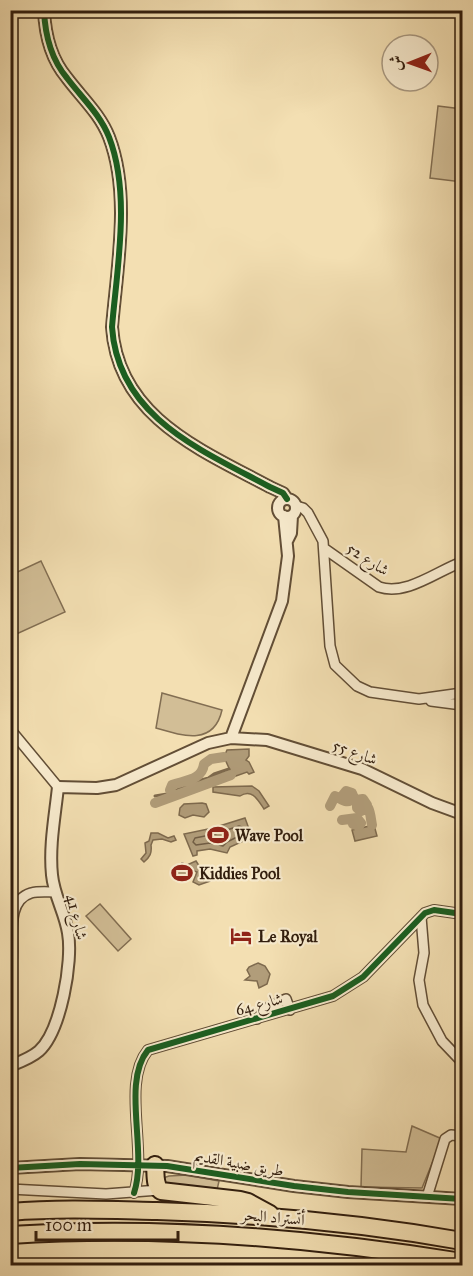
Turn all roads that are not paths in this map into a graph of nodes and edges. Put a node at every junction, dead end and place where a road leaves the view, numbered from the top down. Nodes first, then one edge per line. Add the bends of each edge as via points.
1 (44, 10) edge
2 (289, 509) junction
3 (325, 549) junction
4 (462, 562) edge
5 (462, 693) edge
6 (419, 699) junction
7 (462, 705) edge
8 (10, 729) edge
9 (231, 738) junction
10 (58, 787) junction
11 (462, 814) edge
12 (55, 892) junction
13 (462, 914) edge
14 (421, 917) junction
15 (10, 974) edge
16 (462, 1062) edge
17 (10, 1066) edge
18 (462, 1136) edge
19 (147, 1165) junction
20 (10, 1168) edge
21 (10, 1189) edge
22 (159, 1190) junction
23 (134, 1193) junction
24 (427, 1197) junction
25 (462, 1199) edge
26 (10, 1212) edge
27 (273, 1216) junction
28 (10, 1235) edge
29 (462, 1241) edge
30 (462, 1262) edge

1 - 2 street via 52,54 65,77 100,119 117,160 122,202 112,327 118,361 138,398 172,432 283,493
2 - 3 street via 311,520
2 - 9 street via 293,525 287,542 282,601
3 - 4 street, شارع 52 via 384,589 407,586
3 - 6 street via 330,646 335,665 357,686 370,692
5 - 6 street
6 - 7 street
8 - 10 street
9 - 10 street, شارع 55 via 208,743 116,785
9 - 11 street, شارع 55 via 267,740 346,763
10 - 12 street, شارع 41 via 52,860
12 - 15 street via 34,892 18,902 14,910
12 - 17 street, شارع 41 via 69,934 66,985 47,1041 32,1056
13 - 14 street via 434,910
14 - 16 street via 424,953 419,980 423,1005 442,1041
14 - 19 street, شارع 64 via 380,960 345,989 319,1002 148,1050 137,1075 136,1091
18 - 24 street via 445,1139
19 - 20 street, طريق ضبية القديم
19 - 22 highway
19 - 23 street
19 - 24 street, طريق ضبية القديم via 294,1186
21 - 23 street
22 - 23 street
22 - 27 highway via 240,1200
24 - 25 street, طريق ضبية القديم
26 - 27 highway, أتستراد البحر via 115,1210
27 - 29 highway, أتستراد البحر
28 - 30 highway, أتستراد البحر via 116,1231 234,1236 332,1244

